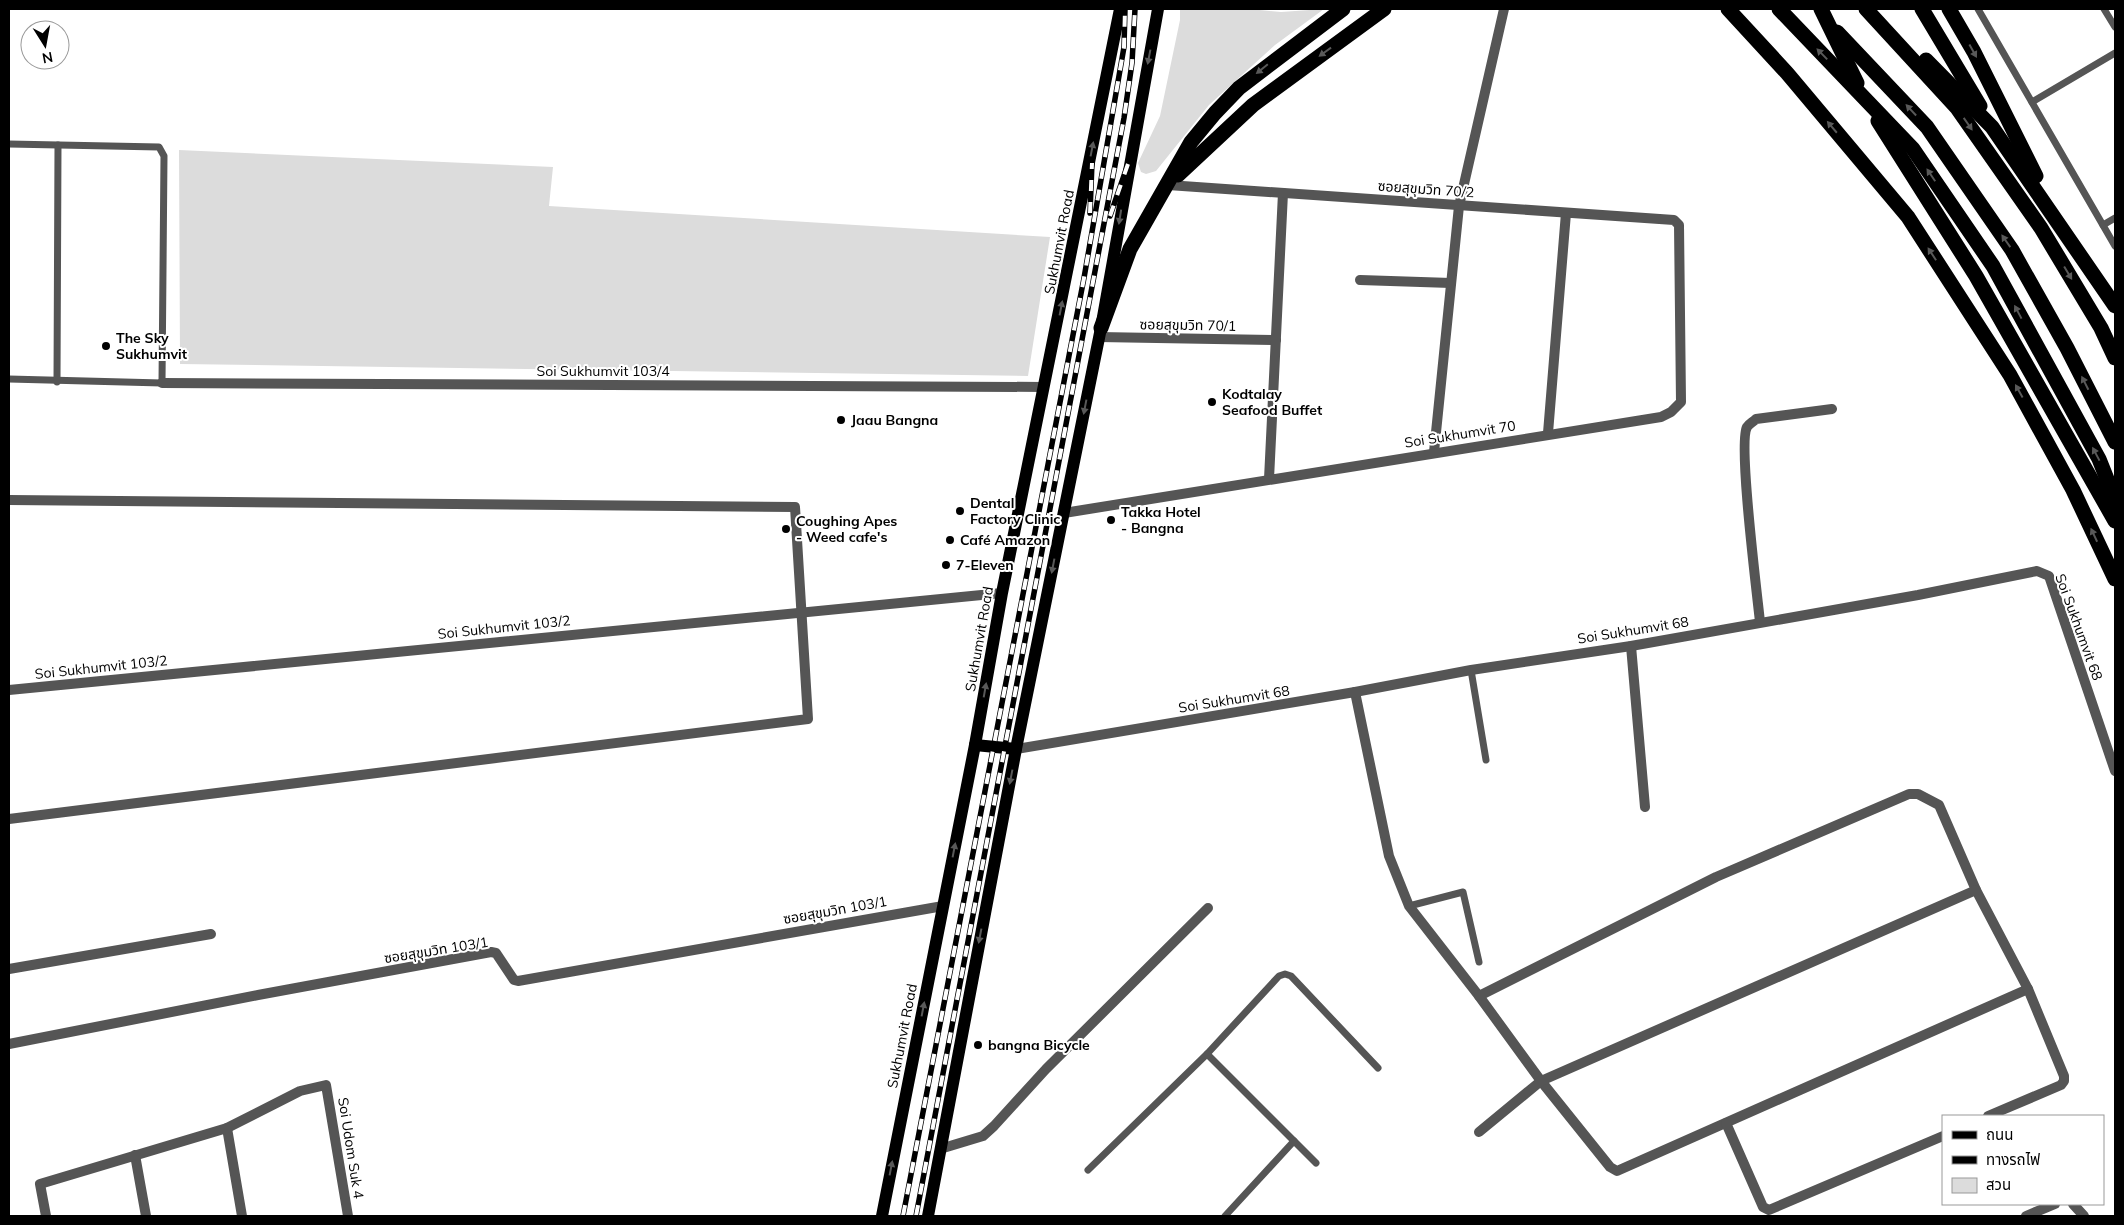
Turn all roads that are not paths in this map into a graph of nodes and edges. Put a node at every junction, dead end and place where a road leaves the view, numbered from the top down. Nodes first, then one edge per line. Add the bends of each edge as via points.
1 (1120, 9) edge
2 (1158, 9) edge
3 (1343, 9) edge
4 (1384, 9) edge
5 (1504, 9) edge
6 (1728, 9) edge
7 (1779, 9) edge
8 (1812, 9) edge
9 (1821, 9) edge
10 (1866, 9) edge
11 (1877, 9) edge
12 (1922, 9) edge
13 (1949, 9) edge
14 (1978, 9) edge
15 (2104, 9) edge
16 (2115, 27) edge
17 (2115, 53) edge
18 (2032, 102) junction
19 (1992, 126) junction
20 (9, 144) edge
21 (58, 145) junction
22 (1168, 185) junction
23 (1283, 193) junction
24 (1459, 206) junction
25 (1566, 213) junction
26 (2115, 218) edge
27 (2060, 223) junction
28 (1679, 225) joint
29 (2103, 225) junction
30 (2115, 246) edge
31 (1360, 280) dead end
32 (1451, 282) junction
33 (2115, 306) edge
34 (1100, 333) junction
35 (1276, 340) junction
36 (2115, 358) edge
37 (9, 379) edge
38 (57, 382) junction
39 (162, 383) junction
40 (1044, 387) junction
41 (1832, 409) dead end
42 (1548, 433) junction
43 (2115, 442) edge
44 (1434, 452) junction
45 (1269, 479) junction
46 (2115, 499) edge
47 (9, 500) edge
48 (1064, 512) junction
49 (2115, 522) edge
50 (2115, 580) edge
51 (1002, 592) junction
52 (800, 612) junction
53 (1760, 622) junction
54 (1631, 646) junction
55 (1471, 670) junction
56 (9, 690) edge
57 (1355, 692) junction
58 (975, 745) junction
59 (1016, 749) junction
60 (1486, 760) dead end
61 (2115, 771) edge
62 (1645, 807) dead end
63 (9, 819) edge
64 (1976, 890) junction
65 (943, 906) junction
66 (1409, 906) junction
67 (1208, 908) dead end
68 (211, 934) dead end
69 (1479, 962) dead end
70 (9, 969) edge
71 (2028, 989) junction
72 (1480, 996) junction
73 (9, 1044) edge
74 (1207, 1054) junction
75 (1378, 1068) dead end
76 (1541, 1081) junction
77 (1990, 1115) edge
78 (1726, 1123) junction
79 (227, 1128) junction
80 (1479, 1132) dead end
81 (1942, 1136) edge
82 (1294, 1141) junction
83 (940, 1149) junction
84 (135, 1155) junction
85 (1316, 1163) dead end
86 (1088, 1170) dead end
87 (2053, 1205) edge
88 (2074, 1205) edge
89 (46, 1216) edge
90 (146, 1216) edge
91 (242, 1216) edge
92 (348, 1216) edge
93 (882, 1216) edge
94 (928, 1216) edge
95 (1225, 1216) edge
96 (2026, 1216) edge
97 (2084, 1216) edge

40 -> 1 main road, Sukhumvit Road
2 -> 34 main road
3 -> 22 highway via 1239,88 1191,142
4 -> 22 highway via 1253,105
5 - 24 street
50 -> 6 highway via 2073,490 2010,375 1908,217 1787,73
46 -> 7 highway via 2099,459 1993,266 1914,150
43 -> 8 highway via 2012,250 1926,127
9 - 49 highway via 1855,81 1895,151 1976,276
10 -> 36 highway via 1957,108 2041,228 2101,328
11 - 19 highway
12 - 19 highway
13 -> 27 highway
14 - 18 lane
15 - 16 lane
17 - 18 lane
18 - 29 lane
19 - 27 highway
20 - 21 lane
21 - 38 lane
21 - 39 lane via 159,147 163,151
22 - 23 street, ซอยสุขุมวิท 70/2
22 - 34 highway via 1130,249
23 - 24 street, ซอยสุขุมวิท 70/2
23 - 35 street
24 - 25 street, ซอยสุขุมวิท 70/2
24 - 32 street
25 - 28 street, ซอยสุขุมวิท 70/2 via 1674,220
25 - 42 street
26 - 29 lane
27 - 33 highway
28 - 42 street, Soi Sukhumvit 70 via 1681,402 1672,412 1661,417
29 - 30 lane
31 - 32 street
32 - 44 street
34 - 35 street, ซอยสุขุมวิท 70/1
34 -> 48 main road
35 - 45 street
37 - 38 lane
38 - 39 lane
39 - 40 street, Soi Sukhumvit 103/4
40 - 51 main road, Sukhumvit Road
41 - 53 street via 1756,420 1747,427 1746,486
42 - 44 street, Soi Sukhumvit 70
44 - 45 street, Soi Sukhumvit 70
45 - 48 street, Soi Sukhumvit 70
47 - 52 street via 795,507
48 -> 59 main road
51 - 52 street, Soi Sukhumvit 103/2
58 -> 51 main road, Sukhumvit Road
52 - 56 street, Soi Sukhumvit 103/2
52 - 63 street via 808,719
53 - 54 street, Soi Sukhumvit 68
53 - 61 street, Soi Sukhumvit 68 via 2044,572 2049,576
54 - 55 street, Soi Sukhumvit 68
54 - 62 street
55 - 57 street, Soi Sukhumvit 68
55 - 60 lane
57 - 59 street, Soi Sukhumvit 68
57 - 66 street via 1389,856
58 - 59 main road
65 -> 58 main road, Sukhumvit Road
59 -> 83 main road
64 - 71 street
64 - 72 street via 1939,805 1918,794 1909,794 1716,877
64 - 76 street
65 - 73 street, ซอยสุขุมวิท 103/1 via 518,981 514,980 496,953 491,952
93 -> 65 main road, Sukhumvit Road
66 - 69 lane via 1463,892
66 - 72 street
67 - 83 street via 983,1136
68 - 70 street
71 - 77 street via 2064,1081
71 - 78 street
72 - 76 street
74 - 75 lane via 1279,976 1285,974 1291,976
74 - 82 lane
74 - 86 lane
76 - 78 street via 1610,1167 1617,1171
76 - 80 street
78 - 81 street via 1763,1207 1770,1210
79 - 84 street
79 - 91 street
79 - 92 street, Soi Udom Suk 4 via 300,1091 326,1085
82 - 85 lane
82 - 95 lane
83 - 94 main road
84 - 89 street via 40,1184
84 - 90 street
87 - 96 street
88 - 97 street

